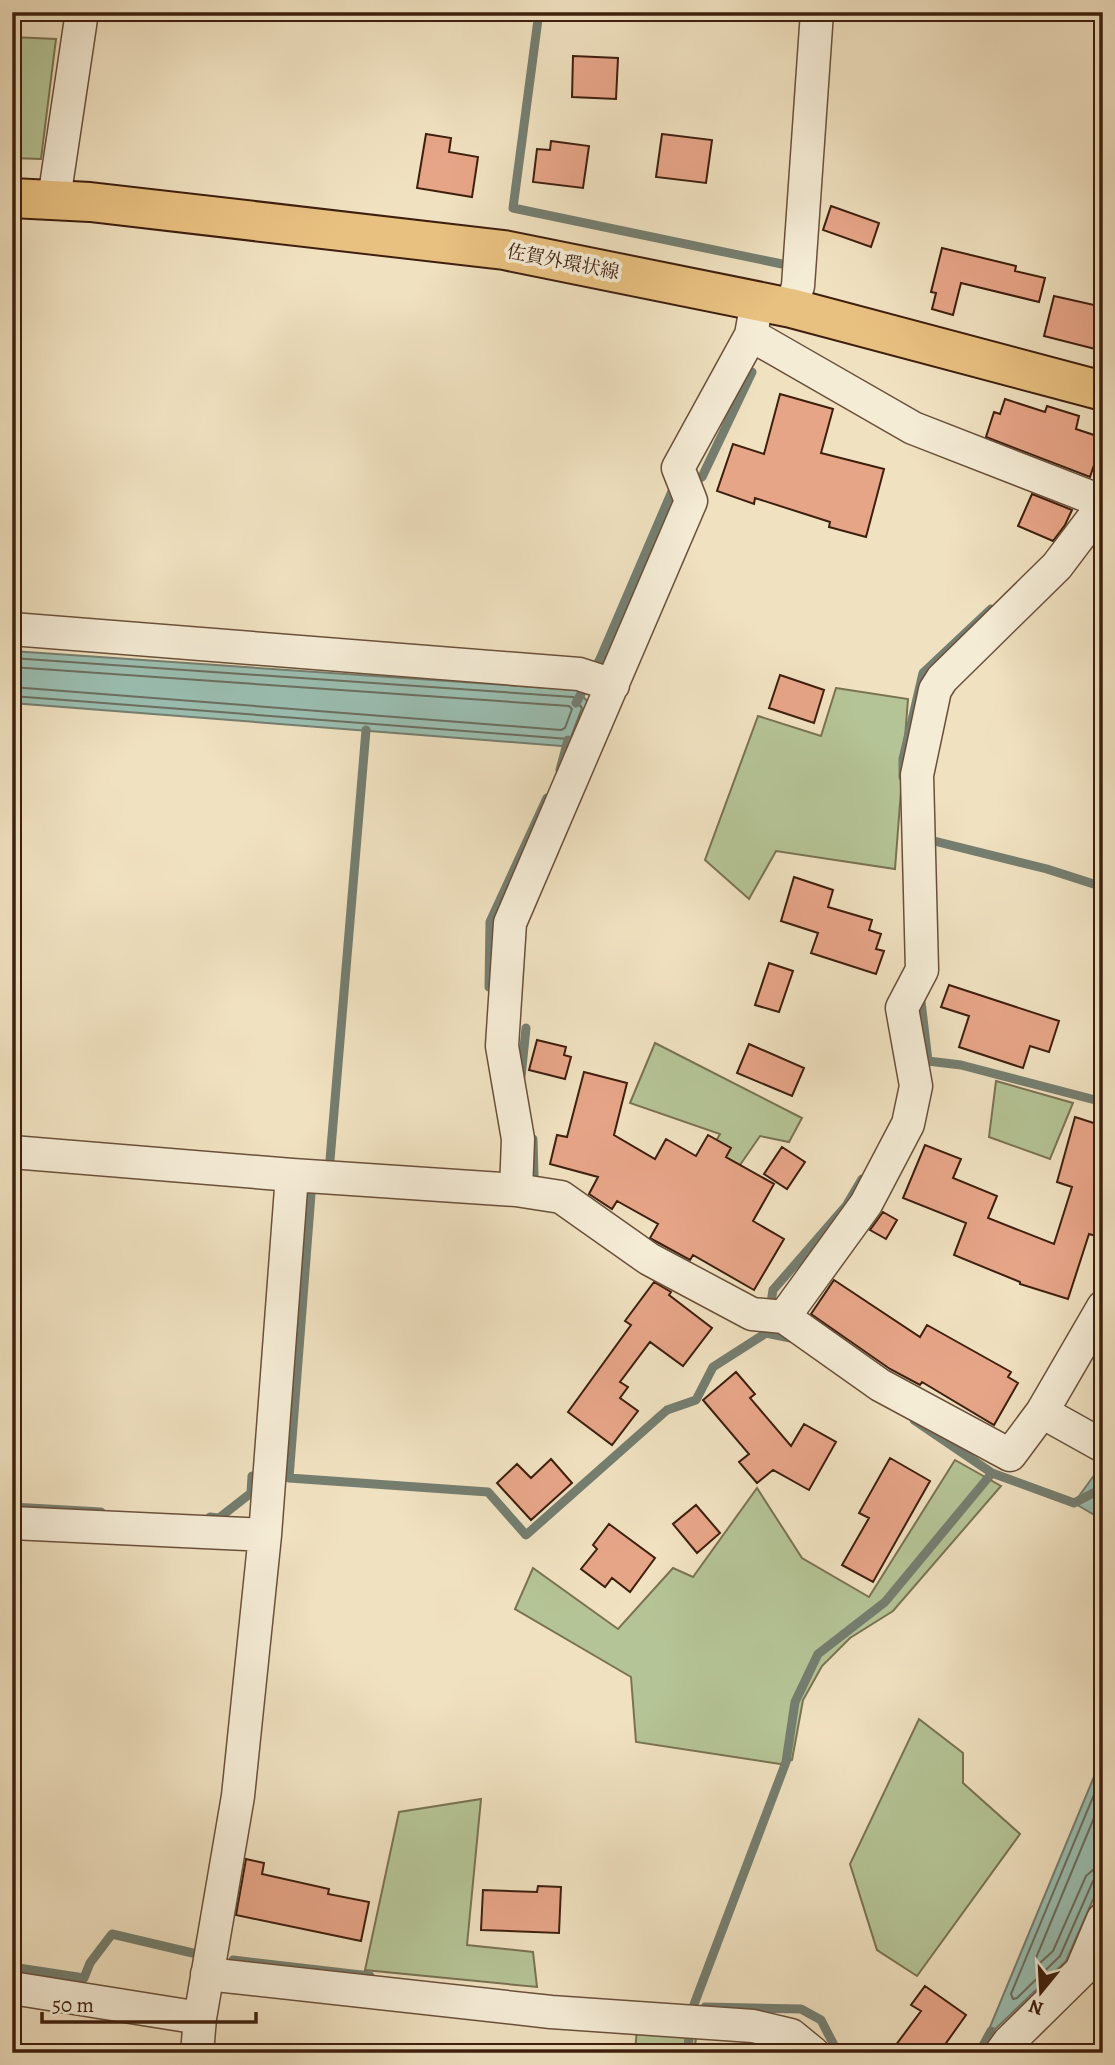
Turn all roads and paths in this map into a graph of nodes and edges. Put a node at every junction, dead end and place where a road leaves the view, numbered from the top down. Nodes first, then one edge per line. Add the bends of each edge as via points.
1 (82, 12) edge
2 (817, 12) edge
3 (12, 198) edge
4 (54, 199) junction
5 (766, 315) junction
6 (1103, 391) edge
7 (1103, 504) edge
8 (12, 629) edge
9 (613, 685) junction
10 (12, 1152) edge
11 (292, 1175) junction
12 (516, 1190) junction
13 (1103, 1307) edge
14 (784, 1317) junction
15 (1042, 1412) junction
16 (1103, 1446) edge
17 (12, 1523) edge
18 (265, 1535) junction
19 (1103, 1919) edge
20 (207, 1974) junction
21 (12, 1988) edge
22 (200, 2018) junction
23 (197, 2053) edge
24 (813, 2053) edge
25 (1001, 2053) edge

1 - 4 street
2 - 5 street via 798,286
3 - 4 main road, 佐賀外環状線
4 - 5 main road, 佐賀外環状線 via 504,250
5 - 6 main road, 佐賀外環状線
5 - 7 street via 913,428
5 - 9 street via 678,468 691,501
7 - 14 street via 1057,566 935,690 917,775 917,978 902,1008 914,1076 908,1124 866,1204
8 - 9 street via 579,674
9 - 12 street via 510,923 502,1046 518,1139
10 - 11 street
11 - 12 street
11 - 18 street
12 - 14 street via 561,1197 649,1259 752,1314
13 - 15 street
14 - 15 street via 880,1385 1010,1455
15 - 16 street
17 - 18 street
18 - 20 street via 238,1796
19 - 25 street via 1081,1971
20 - 22 street
20 - 24 street via 551,2012 753,2026 792,2035
21 - 22 street
22 - 23 street

